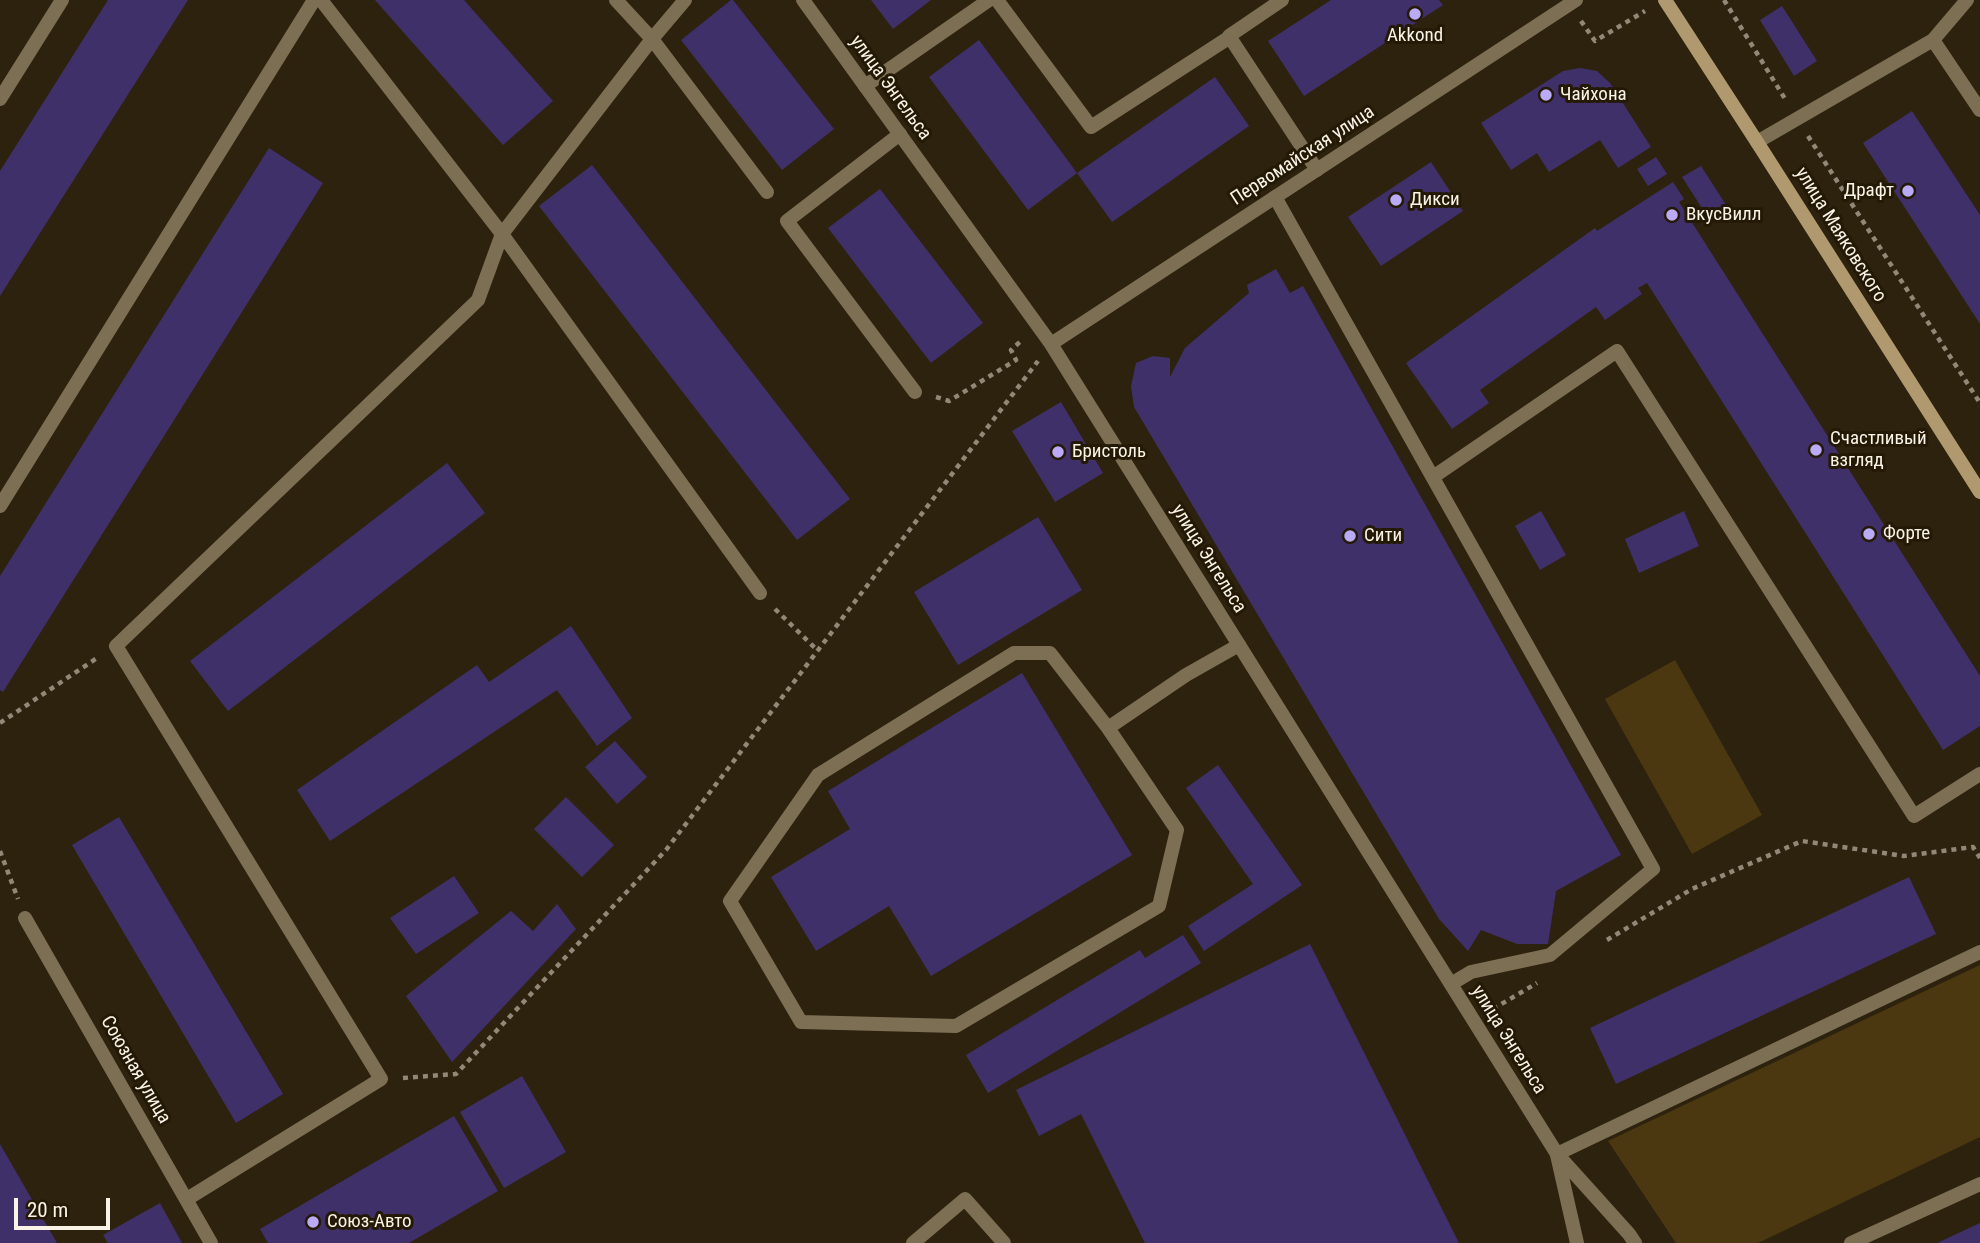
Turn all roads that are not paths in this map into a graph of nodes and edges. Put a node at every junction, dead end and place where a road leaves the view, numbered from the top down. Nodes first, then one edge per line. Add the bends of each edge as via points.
1 (62, 0) edge
2 (314, 0) edge
3 (321, 0) edge
4 (616, 0) edge
5 (685, 0) edge
6 (803, 0) edge
7 (989, 0) edge
8 (997, 0) edge
9 (1282, 0) edge
10 (1967, 0) edge
11 (1573, 2) edge
12 (1659, 3) edge
13 (1230, 37) junction
14 (652, 39) junction
15 (1933, 40) junction
16 (864, 86) junction
17 (0, 99) edge
18 (1980, 110) edge
19 (900, 134) junction
20 (1757, 142) junction
21 (1317, 170) junction
22 (766, 192) dead end
23 (1275, 197) junction
24 (502, 234) junction
25 (1051, 344) junction
26 (915, 392) road end
27 (1433, 477) junction
28 (1980, 492) edge
29 (0, 506) edge
30 (760, 593) road end
31 (1239, 645) junction
32 (1108, 728) junction
33 (1980, 774) edge
34 (25, 918) road end
35 (1980, 952) edge
36 (1451, 984) junction
37 (1557, 1154) junction
38 (1980, 1184) edge
39 (187, 1199) junction
40 (211, 1243) edge
41 (913, 1243) edge
42 (1004, 1243) edge
43 (1577, 1243) edge
44 (1635, 1243) edge
45 (1851, 1243) edge

1 - 17 street
2 - 29 street
3 - 24 street
4 - 14 street
5 - 14 street
6 - 16 street, улица Энгельса
7 - 16 street
8 - 13 street via 1091,127
9 - 13 street
10 - 15 street
11 - 21 street, Первомайская улица
12 - 20 main road, улица Маяковского
13 - 21 street
14 - 22 street
14 - 24 street
15 - 18 street
15 - 20 street
16 - 19 street, улица Энгельса
19 - 25 street, улица Энгельса
19 - 26 street via 788,221
20 - 28 main road, улица Маяковского
21 - 23 street, Первомайская улица
23 - 25 street, Первомайская улица
23 - 27 street
24 - 30 street
24 - 39 street via 478,300 116,646 381,1079
25 - 31 street, улица Энгельса
27 - 33 street via 1617,351 1914,816
27 - 36 street via 1653,869 1550,955 1471,972
31 - 32 street
31 - 36 street, улица Энгельса
32 - 32 street via 1177,830 1159,906 956,1026 801,1022 730,901 818,775 1014,653 1050,653
34 - 39 street, Союзная улица
35 - 37 street
36 - 37 street, улица Энгельса
37 - 43 street, улица Энгельса
37 - 44 street, улица Энгельса
38 - 45 street
39 - 40 street, Союзная улица
41 - 42 street via 965,1199

